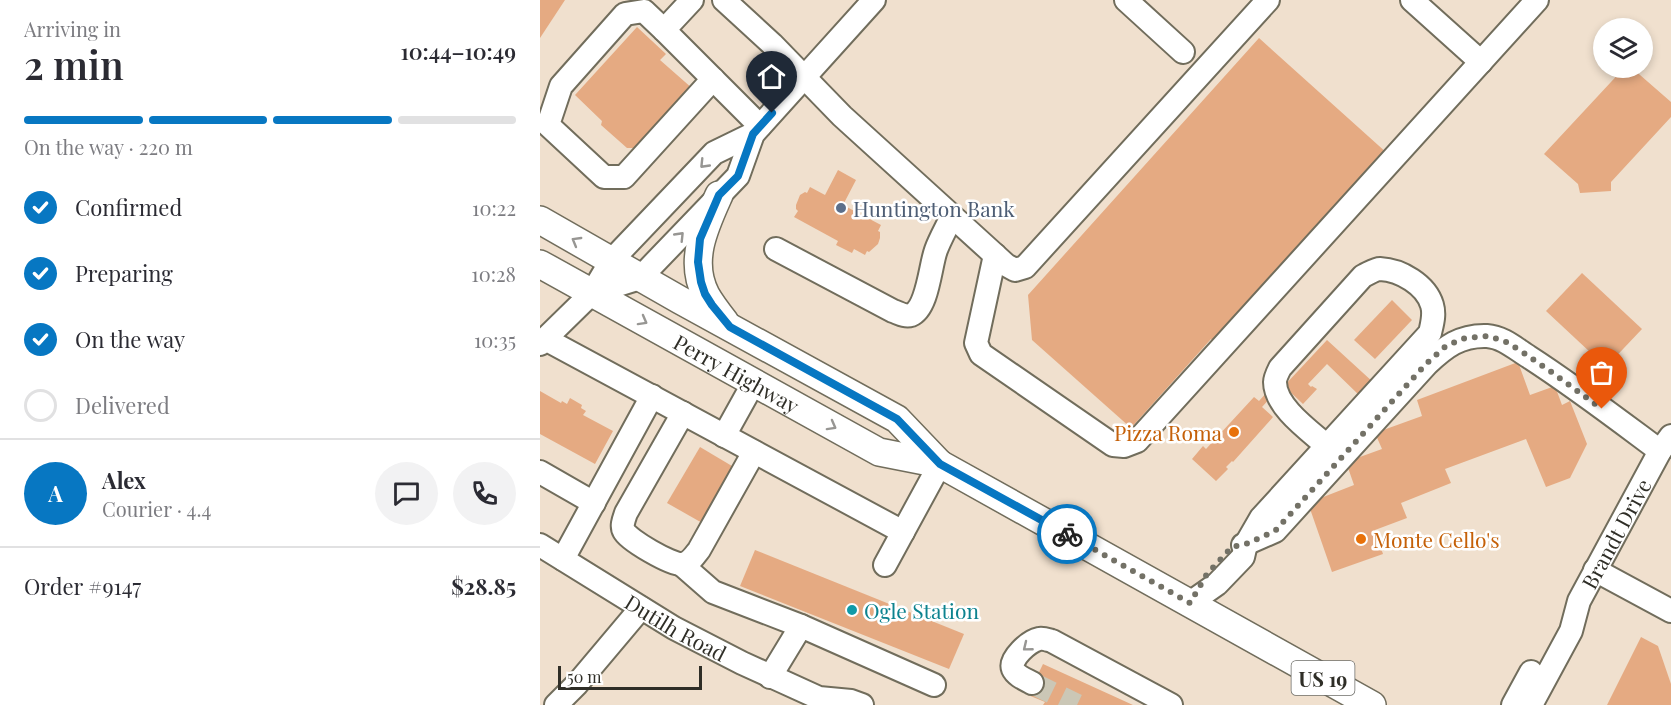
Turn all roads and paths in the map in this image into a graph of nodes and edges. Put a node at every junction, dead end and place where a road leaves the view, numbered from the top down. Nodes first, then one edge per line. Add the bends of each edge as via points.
1 (692, 0) edge
2 (724, 0) edge
3 (874, 0) edge
4 (1126, 0) edge
5 (1268, 0) edge
6 (1412, 0) edge
7 (1537, 0) edge
8 (664, 30) junction
9 (1183, 52) dead end
10 (1481, 62) junction
11 (804, 77) junction
12 (713, 79) junction
13 (756, 130) junction
14 (719, 195) junction
15 (952, 216) junction
16 (540, 220) edge
17 (776, 249) dead end
18 (995, 255) junction
19 (611, 261) junction
20 (540, 264) edge
21 (640, 278) junction
22 (592, 293) junction
23 (730, 327) junction
24 (543, 341) edge
25 (754, 382) junction
26 (651, 396) junction
27 (683, 413) junction
28 (724, 436) junction
29 (1666, 444) edge
30 (1327, 446) junction
31 (754, 452) junction
32 (940, 464) junction
33 (540, 472) edge
34 (594, 503) junction
35 (622, 524) junction
36 (581, 526) junction
37 (903, 532) junction
38 (1246, 544) junction
39 (540, 545) edge
40 (563, 559) junction
41 (681, 564) junction
42 (885, 565) dead end
43 (1595, 570) junction
44 (1579, 602) junction
45 (1190, 603) junction
46 (641, 608) junction
47 (1671, 611) edge
48 (801, 626) junction
49 (1070, 650) junction
50 (770, 676) junction
51 (1032, 683) tunnel mouth
52 (934, 685) dead end
53 (823, 701) edge
54 (556, 705) edge
55 (862, 705) edge
56 (1153, 705) edge
57 (1171, 705) edge
58 (1372, 705) edge
59 (1513, 705) edge
60 (1531, 705) edge

1 - 8 street
2 - 11 street
3 - 11 street
4 - 9 street
5 - 18 street via 1025,267 1015,270
6 - 10 street
7 - 10 street
8 - 12 street
8 - 12 street via 644,11 625,14 561,86 548,126 604,177 624,177
10 - 18 street via 1137,441 1113,445 981,354 976,344
11 - 13 street
11 - 15 street
12 - 13 street
13 - 14 street via 738,176
13 -> 19 street via 714,153
21 -> 14 street
14 - 23 main road via 700,239 698,272 705,294
15 - 17 street via 936,249 924,299 913,314 906,316
15 - 18 street
19 -> 16 main road, Perry Highway / US 19
19 - 21 main road, Perry Highway / US 19
19 - 22 street
20 - 22 main road, Perry Highway / US 19
21 - 22 street
21 - 23 main road, Perry Highway / US 19
22 - 24 street
22 -> 25 main road, Perry Highway / US 19
23 - 32 main road, Perry Highway / US 19 via 897,419
24 - 26 street
25 - 28 street
25 -> 32 main road, Perry Highway / US 19 via 879,452
26 - 27 street
26 - 34 street
27 - 28 street
27 - 35 street
28 - 31 street
29 - 38 street via 1506,342 1489,336 1465,338 1446,346 1426,364 1275,531
29 - 43 street, Brandt Drive
30 - 30 street via 1287,411 1275,381 1280,368 1363,276 1378,269 1411,279 1432,304 1430,333
30 - 38 street via 1261,518
31 - 37 street
31 - 41 street via 699,550
32 - 37 street
32 - 45 main road, Perry Highway / US 19
33 - 34 street
34 - 36 street
35 - 36 street
35 - 41 street via 632,540
36 - 40 street
37 - 42 street
38 - 45 street via 1243,557 1217,584
39 - 40 street, Dutilh Road
40 - 46 street, Dutilh Road
41 - 48 street via 713,592
43 - 44 street, Brandt Drive
43 - 47 street
44 - 59 street, Brandt Drive via 1557,624
44 - 60 street, Brandt Drive via 1571,631
45 - 58 main road, Perry Highway / US 19
46 - 50 street, Dutilh Road
46 - 54 street
48 - 50 street
48 - 52 street
49 -> 51 street via 1041,638 1031,642 1012,668
49 - 56 street via 1084,668
49 - 57 street
50 - 53 street, Dutilh Road
53 - 55 street, Dutilh Road

